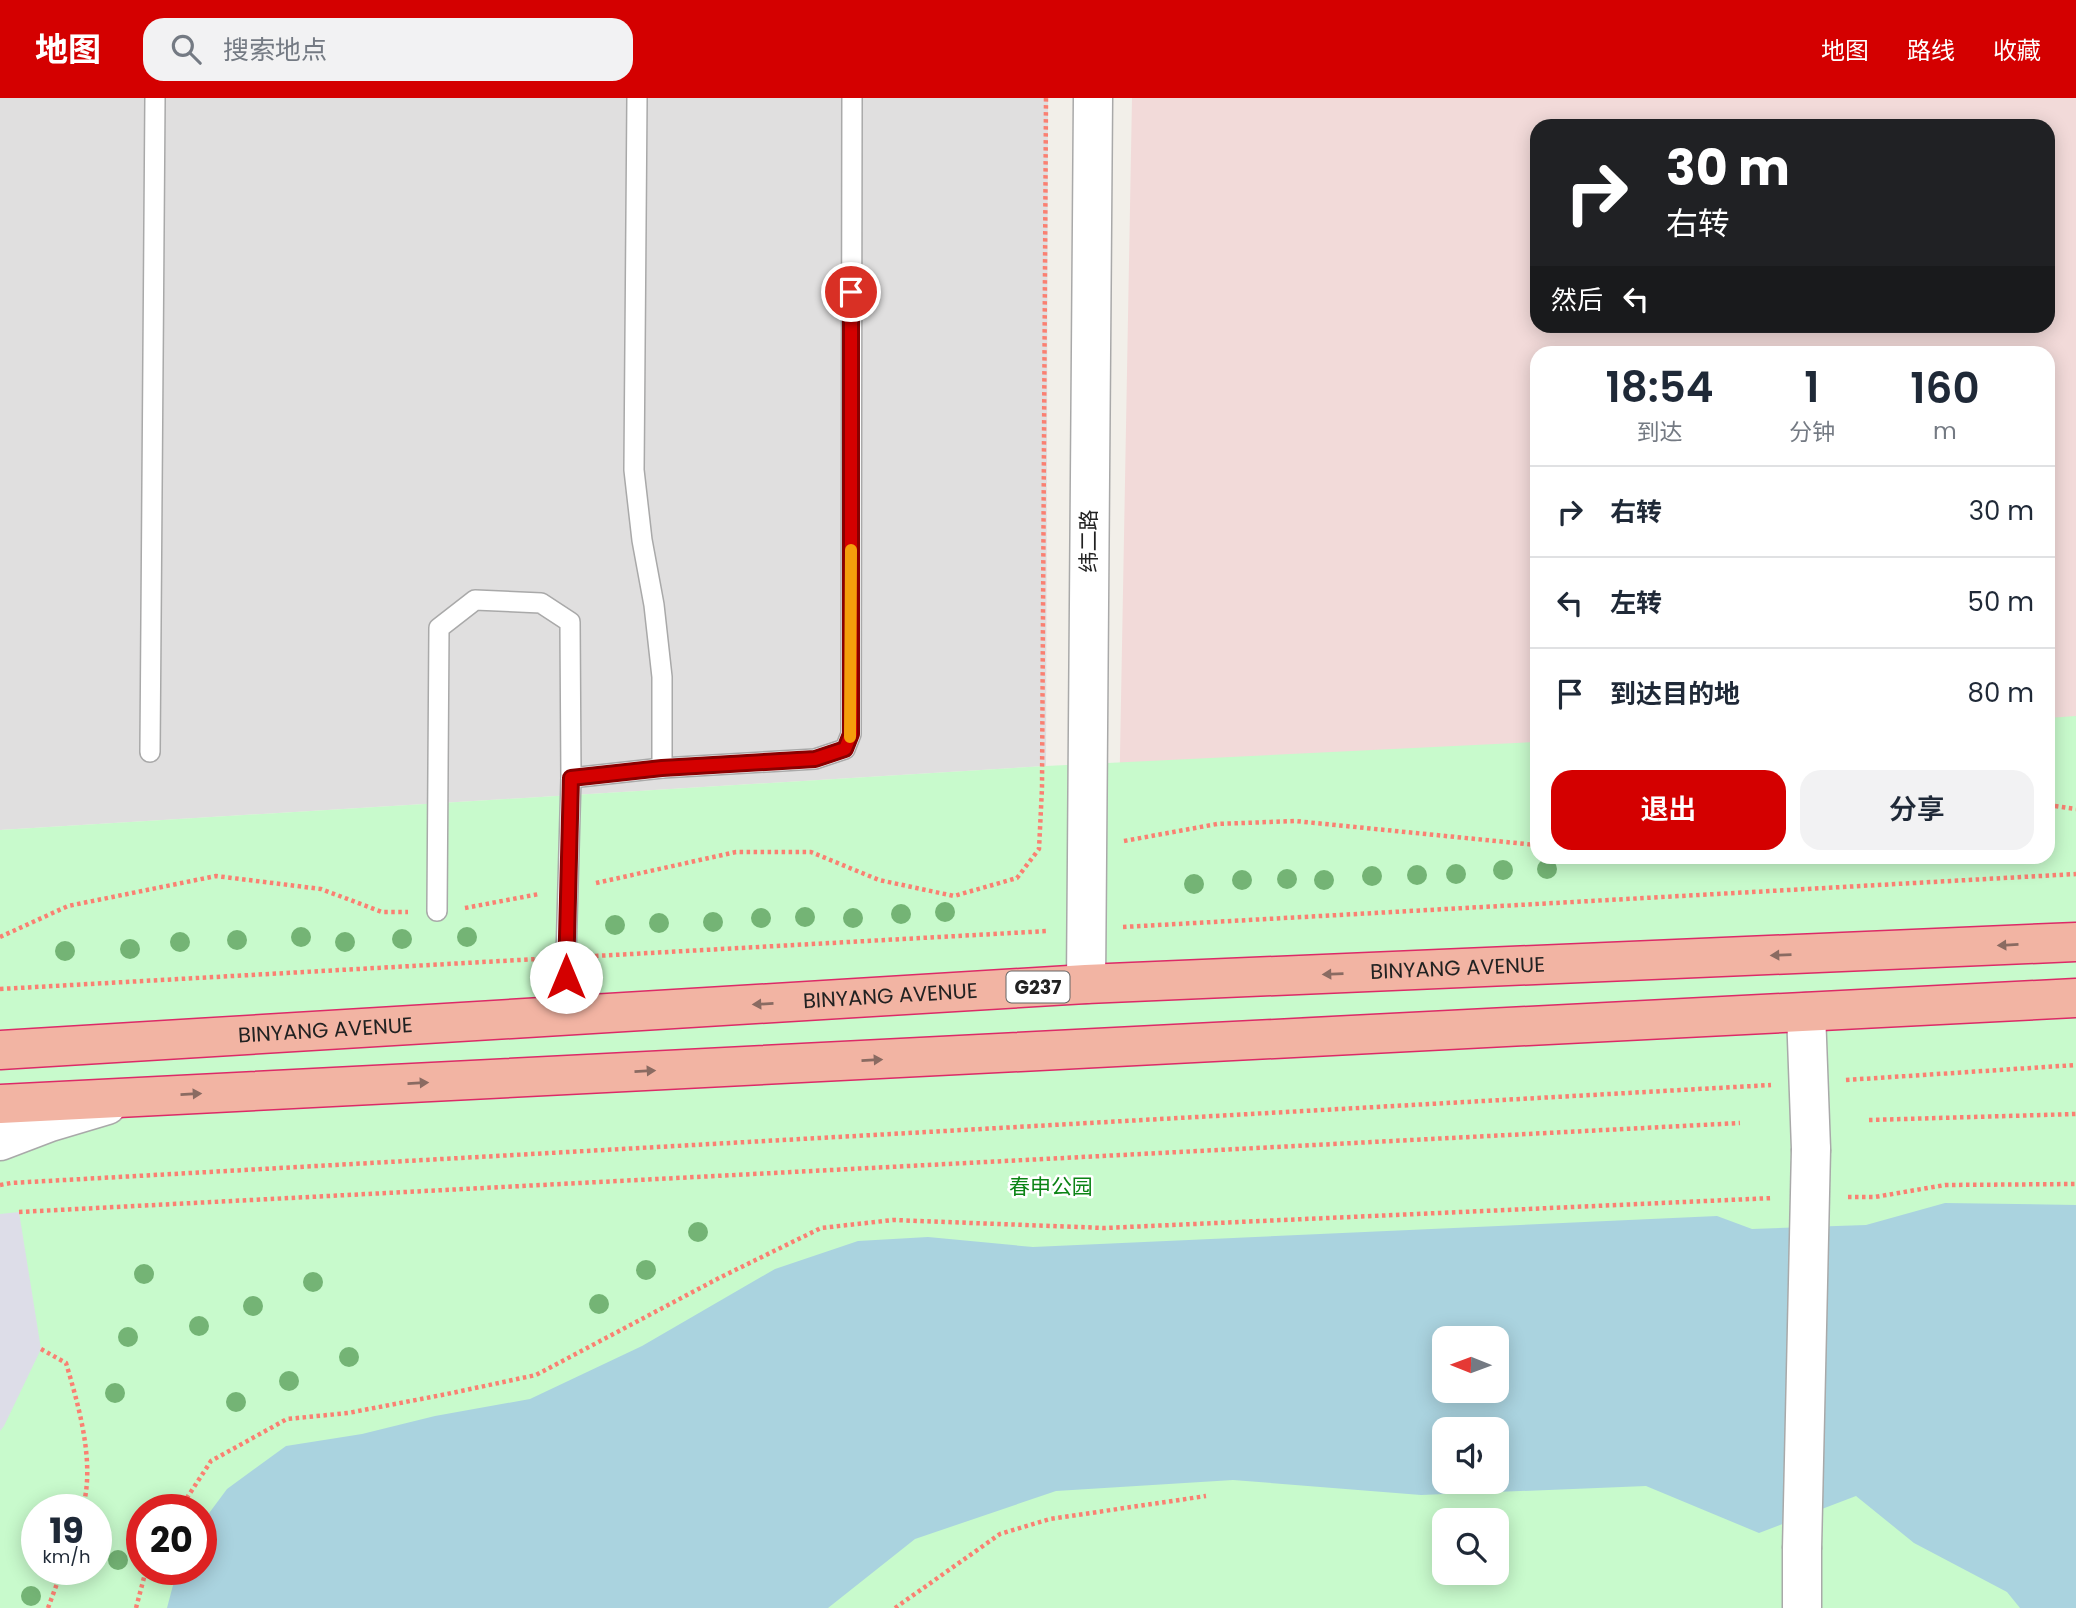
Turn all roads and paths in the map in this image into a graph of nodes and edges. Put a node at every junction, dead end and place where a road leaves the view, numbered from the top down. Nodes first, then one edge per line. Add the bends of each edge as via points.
1 (155, 98) edge
2 (637, 98) edge
3 (852, 98) edge
4 (1046, 98) edge
5 (1093, 98) edge
6 (150, 752) dead end
7 (662, 768) junction
8 (571, 778) junction
9 (2055, 806) edge
10 (2076, 809) edge
11 (1117, 842) dead end
12 (1530, 844) edge
13 (2076, 874) edge
14 (589, 884) dead end
15 (551, 892) dead end
16 (437, 911) junction
17 (1120, 927) dead end
18 (1051, 931) dead end
19 (0, 937) edge
20 (2076, 942) edge
21 (566, 957) junction
22 (1086, 985) junction
23 (0, 989) edge
24 (2076, 998) edge
25 (1806, 1012) junction
26 (567, 1016) junction
27 (0, 1034) edge
28 (98, 1044) junction
29 (0, 1050) edge
30 (2076, 1065) edge
31 (1840, 1081) dead end
32 (1784, 1084) dead end
33 (131, 1097) junction
34 (0, 1104) edge
35 (2076, 1114) edge
36 (1869, 1120) dead end
37 (1740, 1123) dead end
38 (0, 1141) edge
39 (2076, 1184) edge
40 (0, 1185) edge
41 (1848, 1197) dead end
42 (1781, 1198) dead end
43 (19, 1212) dead end
44 (41, 1349) dead end
45 (87, 1494) edge
46 (189, 1494) edge
47 (1206, 1496) dead end
48 (56, 1585) edge
49 (142, 1585) edge
50 (48, 1608) edge
51 (136, 1608) edge
52 (895, 1608) edge
53 (1802, 1608) edge

1 - 6 lane
2 - 7 lane via 634,470 662,677
3 - 7 lane via 851,734 845,749 815,759
4 - 14 path via 1040,849 1017,878 954,896 879,880 811,852 736,852
5 - 22 street, 纬二路
7 - 8 lane
8 - 16 lane via 570,622 541,603 475,600 439,628
8 - 21 lane
9 - 10 path
11 - 12 path via 1217,824 1295,821
13 - 17 path
15 - 16 path
16 - 19 path via 382,912 321,889 216,876 68,906
18 - 21 path
20 -> 22 highway, BINYANG AVENUE / G237
21 - 23 path
21 - 26 lane
22 -> 26 highway, BINYANG AVENUE / G237
24 - 25 highway
33 -> 25 highway
25 - 53 street, bridge via 1811,1149
26 - 28 highway, BINYANG AVENUE / G237
27 - 28 street
28 - 29 highway, BINYANG AVENUE / G237
30 - 31 path
32 - 40 path
33 - 34 highway
33 - 38 street
35 - 36 path
37 - 43 path
39 - 41 path via 1945,1185
42 - 46 path via 1105,1228 893,1220 821,1228 536,1375 348,1413 287,1419 211,1461
44 - 45 path via 66,1363 82,1418
47 - 52 path via 1050,1519 1000,1534
48 - 50 path
49 - 51 path

